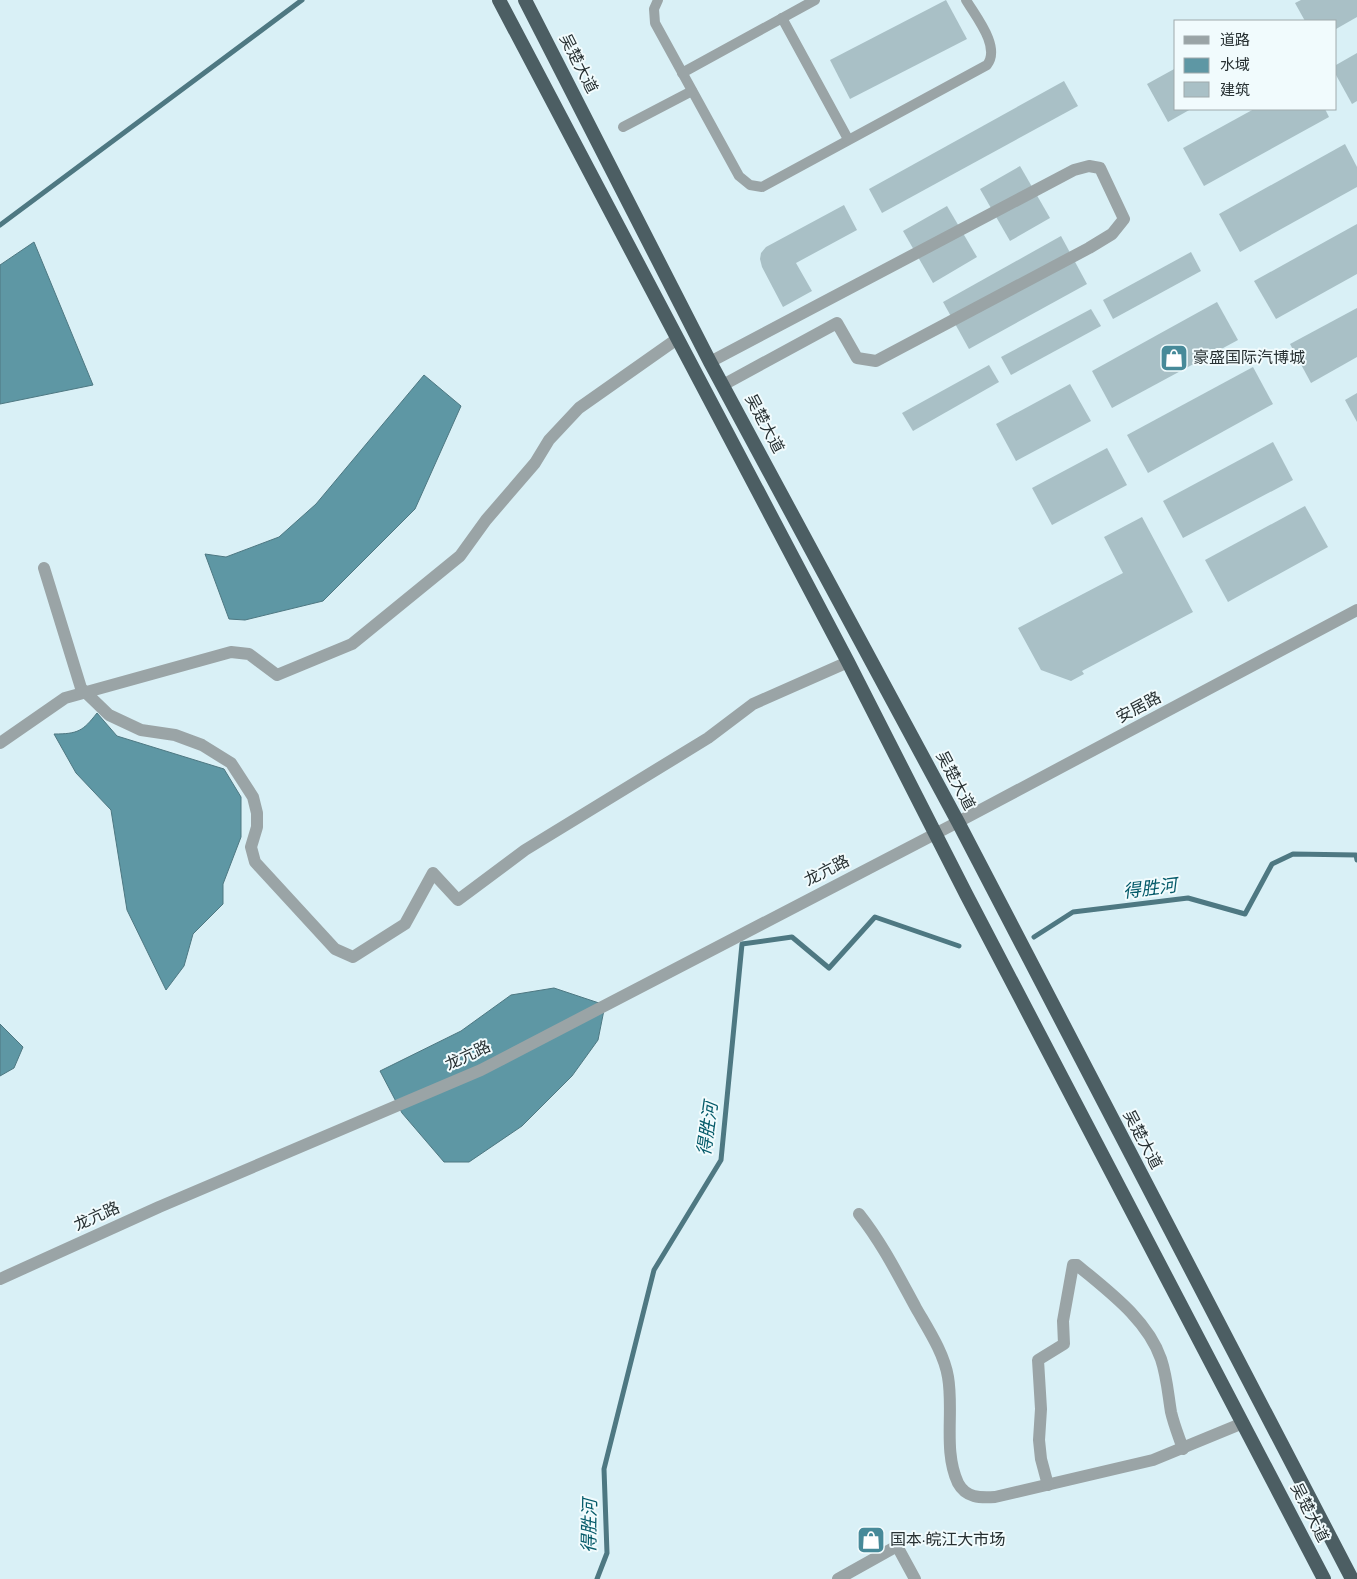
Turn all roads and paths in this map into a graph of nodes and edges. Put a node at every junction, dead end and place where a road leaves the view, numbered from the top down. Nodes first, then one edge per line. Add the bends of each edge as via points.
1 (499, 0) edge
2 (525, 0) edge
3 (658, 0) edge
4 (815, 0) edge
5 (966, 0) edge
6 (782, 18) junction
7 (682, 73) junction
8 (692, 91) junction
9 (623, 127) dead end
10 (848, 139) junction
11 (677, 339) junction
12 (710, 362) junction
13 (723, 385) junction
14 (44, 568) dead end
15 (1357, 610) edge
16 (848, 662) junction
17 (85, 692) junction
18 (0, 743) edge
19 (958, 822) junction
20 (936, 833) junction
21 (859, 1214) dead end
22 (0, 1279) edge
23 (1243, 1423) junction
24 (1183, 1449) junction
25 (1048, 1485) junction
26 (838, 1579) edge
27 (915, 1579) edge
28 (1324, 1579) edge
29 (1352, 1579) edge

1 - 11 highway, 吴楚大道
2 - 12 highway, 吴楚大道
3 - 7 lane via 654,9 655,23
4 - 6 lane
5 - 10 lane via 991,45 991,60 987,65
6 - 7 lane
6 - 10 lane
7 - 8 lane
8 - 9 lane
8 - 10 lane via 739,176 750,185 762,187 770,184
11 - 16 highway, 吴楚大道
11 - 17 street via 579,408 549,440 535,463 460,556 352,644 277,675 249,654 231,652
12 - 13 highway, 吴楚大道
12 - 13 street via 1074,170 1089,166 1100,168 1124,219 1112,234 1089,248 876,361 857,358 837,323
13 - 19 highway, 吴楚大道
14 - 17 street via 81,688
15 - 19 street, 安居路
16 - 17 street via 753,704 708,738 525,850 458,900 433,873 404,924 353,957 335,949 255,862 251,847 257,827 255,805 231,763 202,745 176,735 141,730 109,715
16 - 20 highway, 吴楚大道
17 - 18 street via 65,698
19 - 20 street, 安居路
19 - 29 highway, 吴楚大道
20 - 22 street, 龙亢路 via 480,1070 168,1203
20 - 23 highway, 吴楚大道
21 - 25 street via 877,1236 932,1335 948,1374 952,1461 964,1492 982,1498 995,1497
23 - 24 street
23 - 28 highway, 吴楚大道
24 - 25 street via 1153,1460
24 - 25 street via 1161,1358 1144,1327 1109,1292 1077,1265 1072,1265 1063,1321 1064,1344 1038,1360 1039,1440
26 - 27 street via 897,1546

